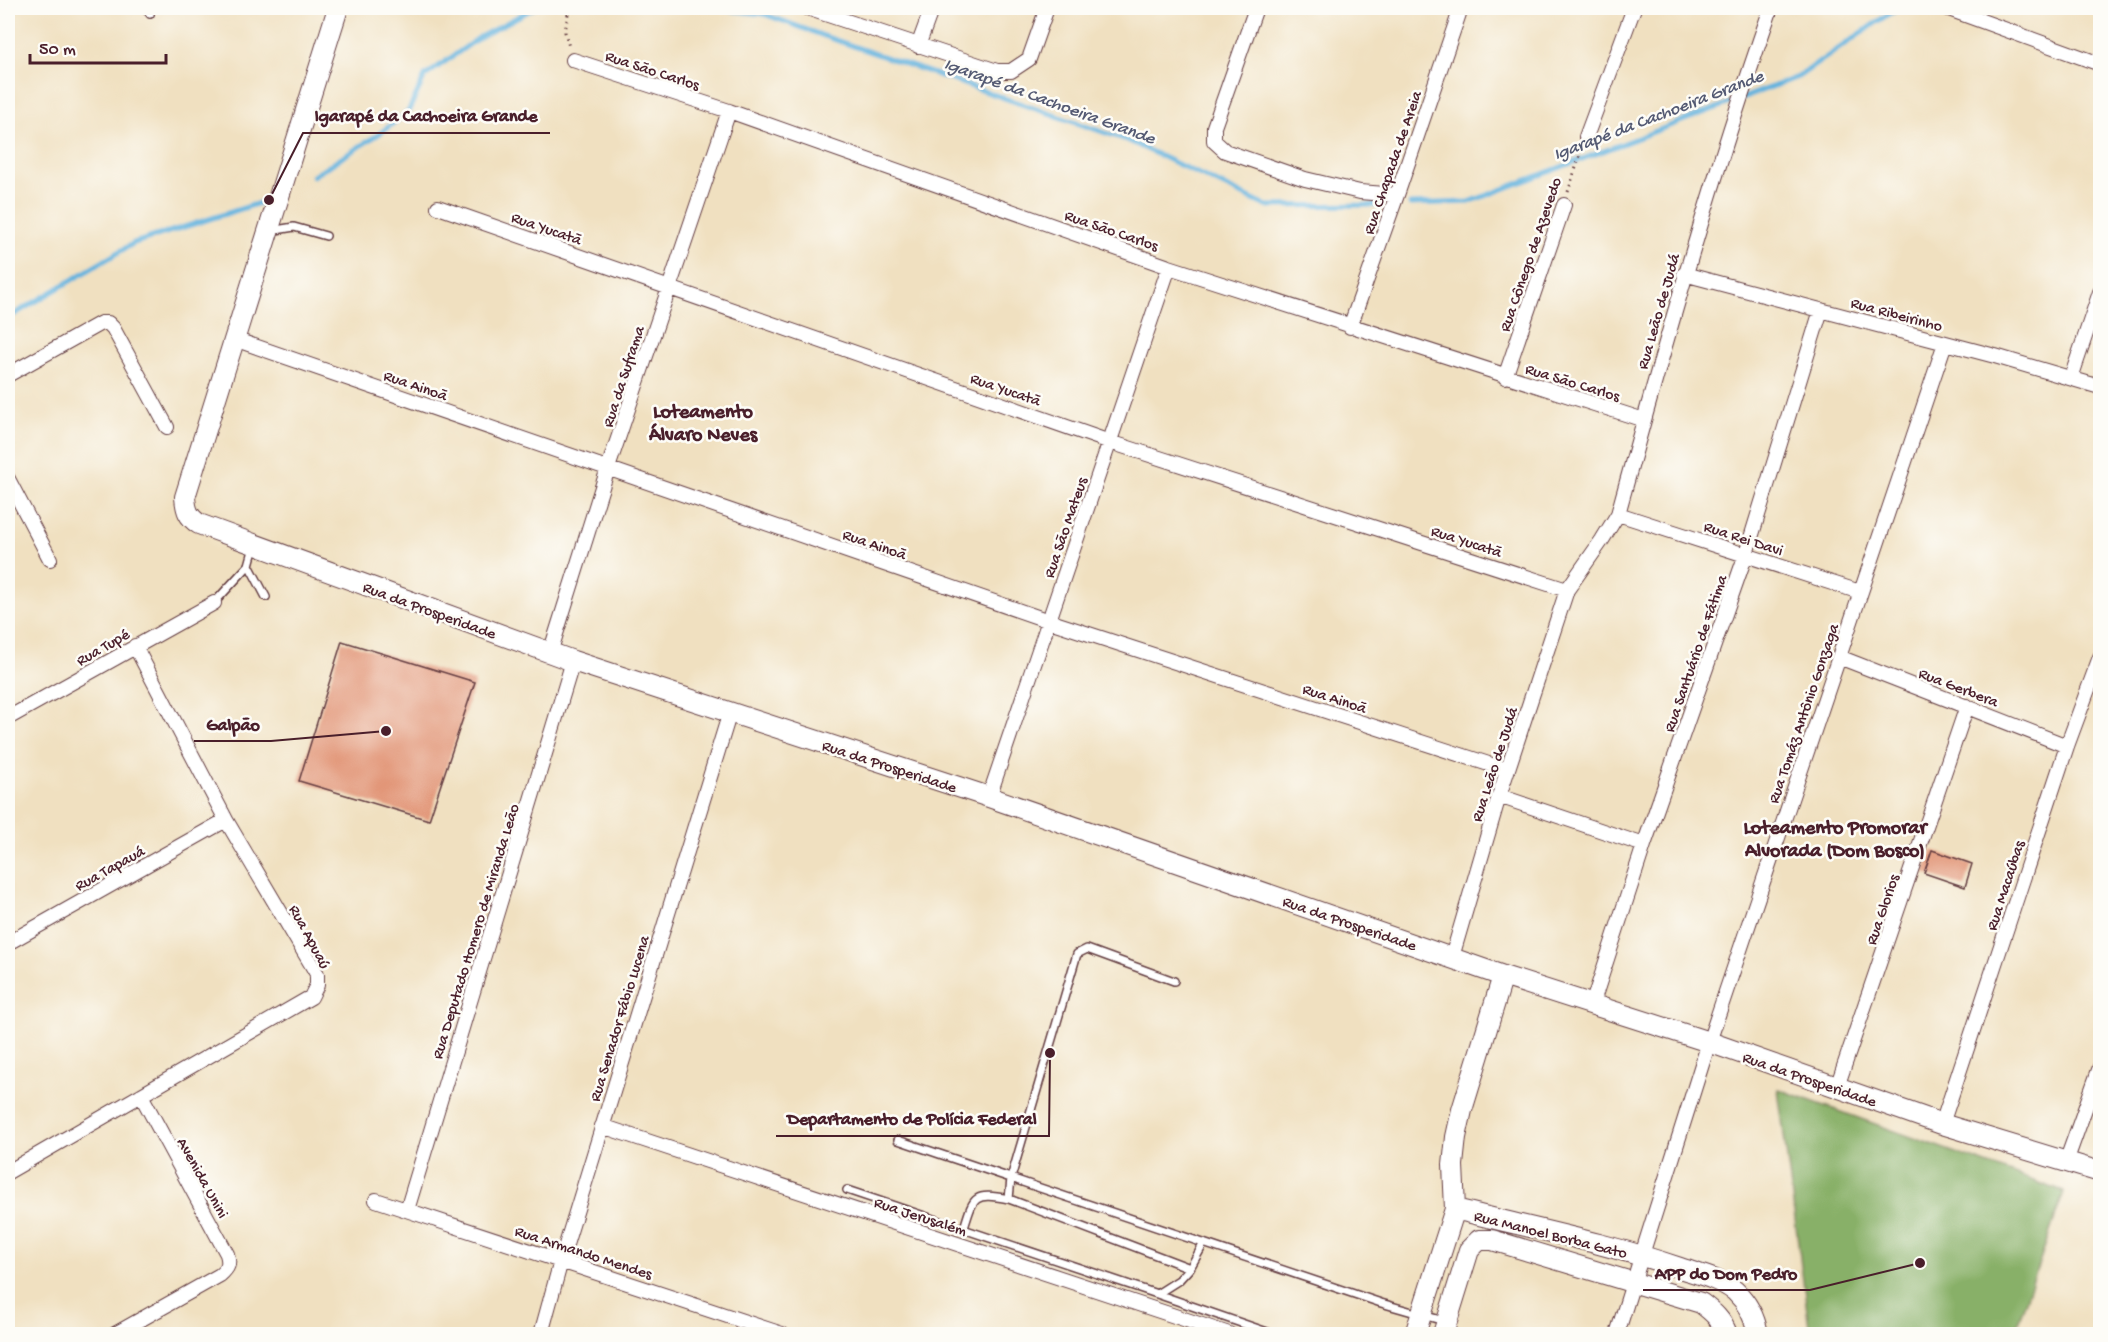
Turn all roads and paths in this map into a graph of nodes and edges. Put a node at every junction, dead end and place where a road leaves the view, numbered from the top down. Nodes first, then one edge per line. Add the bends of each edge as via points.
1 (338, 8) edge
2 (569, 8) edge
3 (813, 8) edge
4 (932, 8) edge
5 (1047, 8) edge
6 (1256, 8) edge
7 (1461, 8) edge
8 (1634, 8) edge
9 (1771, 8) edge
10 (1946, 8) edge
11 (565, 32) dead end
12 (918, 46) junction
13 (573, 60) dead end
14 (2100, 64) edge
15 (729, 111) junction
16 (1586, 137) joint
17 (1397, 195) junction
18 (1564, 205) joint
19 (438, 207) dead end
20 (269, 227) junction
21 (326, 236) dead end
22 (1169, 267) junction
23 (1684, 274) junction
24 (669, 287) junction
25 (2100, 292) edge
26 (1821, 310) junction
27 (1350, 327) junction
28 (234, 339) junction
29 (1946, 343) junction
30 (8, 375) edge
31 (1505, 377) junction
32 (2071, 378) junction
33 (2100, 387) edge
34 (1644, 420) junction
35 (167, 427) dead end
36 (1110, 442) junction
37 (608, 468) junction
38 (8, 479) edge
39 (1618, 514) junction
40 (255, 545) junction
41 (1746, 554) junction
42 (50, 559) dead end
43 (249, 565) junction
44 (1567, 590) junction
45 (1860, 592) junction
46 (266, 597) dead end
47 (214, 603) joint
48 (1049, 621) junction
49 (135, 646) junction
50 (550, 654) junction
51 (1839, 657) junction
52 (2100, 657) edge
53 (573, 661) junction
54 (1967, 706) junction
55 (730, 712) junction
56 (8, 718) edge
57 (2067, 746) junction
58 (1507, 771) junction
59 (1499, 795) junction
60 (989, 797) junction
61 (226, 820) junction
62 (1644, 845) junction
63 (8, 943) edge
64 (1452, 957) junction
65 (1503, 976) junction
66 (1174, 981) dead end
67 (1592, 1005) junction
68 (1709, 1042) junction
69 (2100, 1067) edge
70 (1838, 1087) junction
71 (141, 1095) junction
72 (1942, 1124) junction
73 (602, 1126) junction
74 (898, 1140) dead end
75 (2066, 1162) junction
76 (8, 1172) edge
77 (2100, 1172) edge
78 (1011, 1178) junction
79 (848, 1190) dead end
80 (1009, 1199) junction
81 (376, 1200) dead end
82 (1455, 1209) junction
83 (407, 1210) junction
84 (964, 1228) junction
85 (1204, 1243) junction
86 (1641, 1255) junction
87 (561, 1261) junction
88 (1190, 1268) junction
89 (1634, 1282) junction
90 (1157, 1294) junction
91 (1421, 1315) junction
92 (1445, 1328) edge
93 (115, 1335) edge
94 (542, 1335) edge
95 (782, 1335) edge
96 (1229, 1335) edge
97 (1273, 1335) edge
98 (1415, 1335) edge
99 (1617, 1335) edge
100 (1727, 1335) edge
101 (1758, 1335) edge

1 - 20 street, Rua da Prosperidade
2 - 11 path
3 - 12 street
4 - 12 street
5 - 12 street via 1029,59 1011,70 997,71
6 - 17 street via 1214,127 1214,141 1225,151 1305,179 1360,192
7 - 17 street, Rua Chapada de Areia
8 - 16 street
9 - 23 street, Rua Leão de Judá
10 - 14 street
13 - 15 street, Rua São Carlos
15 - 22 street, Rua São Carlos
15 - 24 street, Rua da Suframa
16 - 18 path, Rua Cônego de Azevedo
17 - 27 street, Rua Chapada de Areia
18 - 31 street, Rua Cônego de Azevedo
19 - 24 street, Rua Yucatã
20 - 21 lane via 294,227
20 - 28 street, Rua da Prosperidade
22 - 27 street, Rua São Carlos
22 - 36 street, Rua São Mateus
23 - 26 street, Rua Ribeirinho
23 - 34 street, Rua Leão de Judá
24 - 36 street, Rua Yucatã
24 - 37 street, Rua da Suframa
25 - 32 street
26 - 29 street, Rua Ribeirinho
26 - 41 street, Rua Santuário de Fátima
27 - 31 street, Rua São Carlos
28 - 37 street, Rua Ainoã
28 - 40 street, Rua da Prosperidade via 185,497 186,509 199,524
29 - 32 street, Rua Ribeirinho
29 - 45 street, Rua Tomáz Antônio Gonzaga
30 - 35 street via 101,322 108,323
31 - 34 street, Rua São Carlos
32 - 33 street, Rua Ribeirinho
34 - 39 street, Rua Leão de Judá
36 - 44 street, Rua Yucatã
36 - 48 street, Rua São Mateus
37 - 48 street, Rua Ainoã
37 - 50 street, Rua da Suframa
38 - 42 street
39 - 41 street, Rua Rei Davi
39 - 44 street, Rua Leão de Judá
40 - 43 lane
40 - 50 street, Rua da Prosperidade
41 - 45 street, Rua Rei Davi
41 - 62 street, Rua Santuário de Fátima
43 - 46 lane
43 - 47 lane
44 - 58 street, Rua Leão de Judá
45 - 51 street, Rua Tomáz Antônio Gonzaga
47 - 49 street, Rua Tupé
48 - 58 street, Rua Ainoã
48 - 60 street, Rua São Mateus
49 - 56 street, Rua Tupé
49 - 61 street, Rua Apuaú
50 - 53 street, Rua da Prosperidade
51 - 54 street, Rua Gerbera
51 - 68 street, Rua Tomáz Antônio Gonzaga
52 - 57 street, Rua Macaúbas
53 - 55 street, Rua da Prosperidade
53 - 83 street, Rua Deputado Homero de Miranda Leão
54 - 57 street, Rua Gerbera
54 - 70 street, Rua Glorios
55 - 60 street, Rua da Prosperidade
55 - 73 street, Rua Senador Fábio Lucena
57 - 72 street, Rua Macaúbas
58 - 59 street, Rua Leão de Judá
59 - 62 street
59 - 64 street, Rua Leão de Judá
60 - 64 street, Rua da Prosperidade
61 - 63 street, Rua Tapauá
61 - 71 street, Rua Apuaú via 317,974 315,992
62 - 67 street, Rua Santuário de Fátima
64 - 65 street, Rua da Prosperidade
65 - 67 street, Rua da Prosperidade
65 - 82 street via 1456,1137
66 - 78 lane via 1087,949 1077,954
67 - 68 street, Rua da Prosperidade
68 - 70 street, Rua da Prosperidade
68 - 86 street, Rua Tomáz Antônio Gonzaga
69 - 75 street
70 - 72 street, Rua da Prosperidade
71 - 76 street, Rua Apuaú
71 - 93 street, Avenida Unini via 229,1261 220,1275
72 - 75 street, Rua da Prosperidade
73 - 87 street, Rua Senador Fábio Lucena
73 - 96 street, Rua Jerusalém
74 - 78 lane
75 - 77 street, Rua da Prosperidade
78 - 80 lane
78 - 85 lane
79 - 84 lane
80 - 84 lane via 976,1199
80 - 88 lane
81 - 83 street, Rua Armando Mendes
82 - 86 street, Rua Manoel Borba Gato
82 - 91 street
83 - 87 street, Rua Armando Mendes
84 - 90 lane
85 - 88 lane
85 - 91 lane
86 - 89 street, Rua Tomáz Antônio Gonzaga
86 - 101 street, Rua Manoel Borba Gato via 1734,1290 1755,1321
87 - 94 street, Rua Senador Fábio Lucena
87 - 95 street, Rua Armando Mendes
88 - 90 lane
89 - 92 street, Rua Manoel Borba Gato via 1492,1240 1479,1240 1469,1250
89 - 99 street, Rua Tomáz Antônio Gonzaga
89 - 100 street, Rua Manoel Borba Gato via 1701,1304 1714,1313
90 - 97 lane
91 - 92 lane
91 - 98 street

